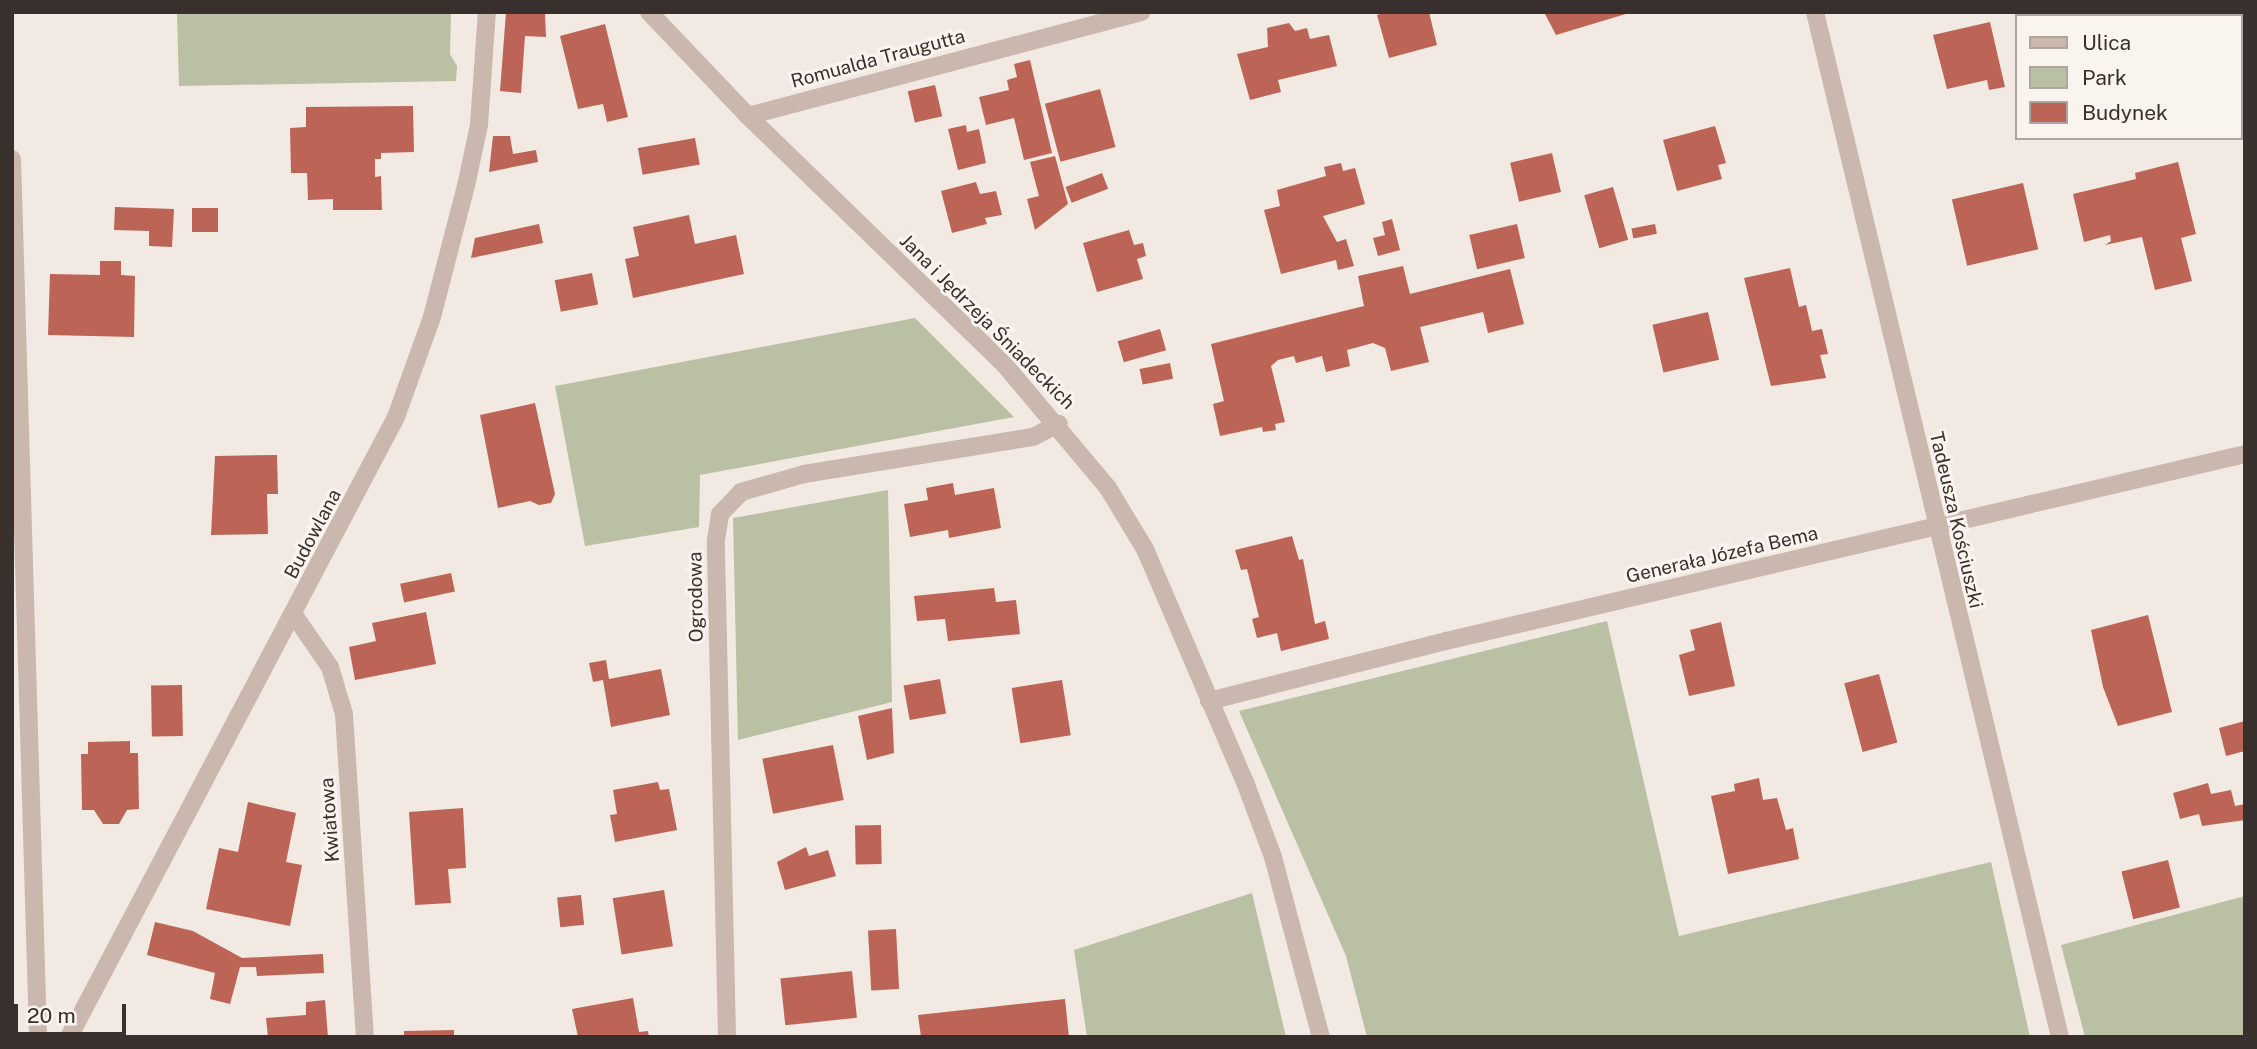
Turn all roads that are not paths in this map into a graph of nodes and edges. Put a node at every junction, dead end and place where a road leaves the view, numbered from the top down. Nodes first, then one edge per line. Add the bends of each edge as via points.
1 (487, 12) edge
2 (649, 12) edge
3 (1142, 12) edge
4 (1815, 12) edge
5 (748, 116) junction
6 (12, 159) edge
7 (1059, 424) junction
8 (2245, 454) edge
9 (1936, 527) junction
10 (294, 615) junction
11 (1209, 701) junction
12 (38, 1037) edge
13 (69, 1037) edge
14 (365, 1037) edge
15 (727, 1037) edge
16 (1321, 1037) edge
17 (2060, 1037) edge

1 - 10 street, Budowlana via 479,125 432,317 396,417
2 - 5 street, Jana i Jędrzeja Śniadeckich
3 - 5 street, Romualda Traugutta
4 - 9 street, Tadeusza Kościuszki
5 - 7 street, Jana i Jędrzeja Śniadeckich via 1004,364
6 - 12 street
7 - 11 street, Jana i Jędrzeja Śniadeckich via 1108,488 1145,549
7 - 15 street, Ogrodowa via 1032,437 804,474 741,492 720,514 716,540
8 - 9 street, Generała Józefa Bema
9 - 11 street, Generała Józefa Bema
9 - 17 street, Tadeusza Kościuszki
10 - 13 street, Budowlana
10 - 14 street, Kwiatowa via 330,667 344,714
11 - 16 street, Jana i Jędrzeja Śniadeckich via 1273,857

